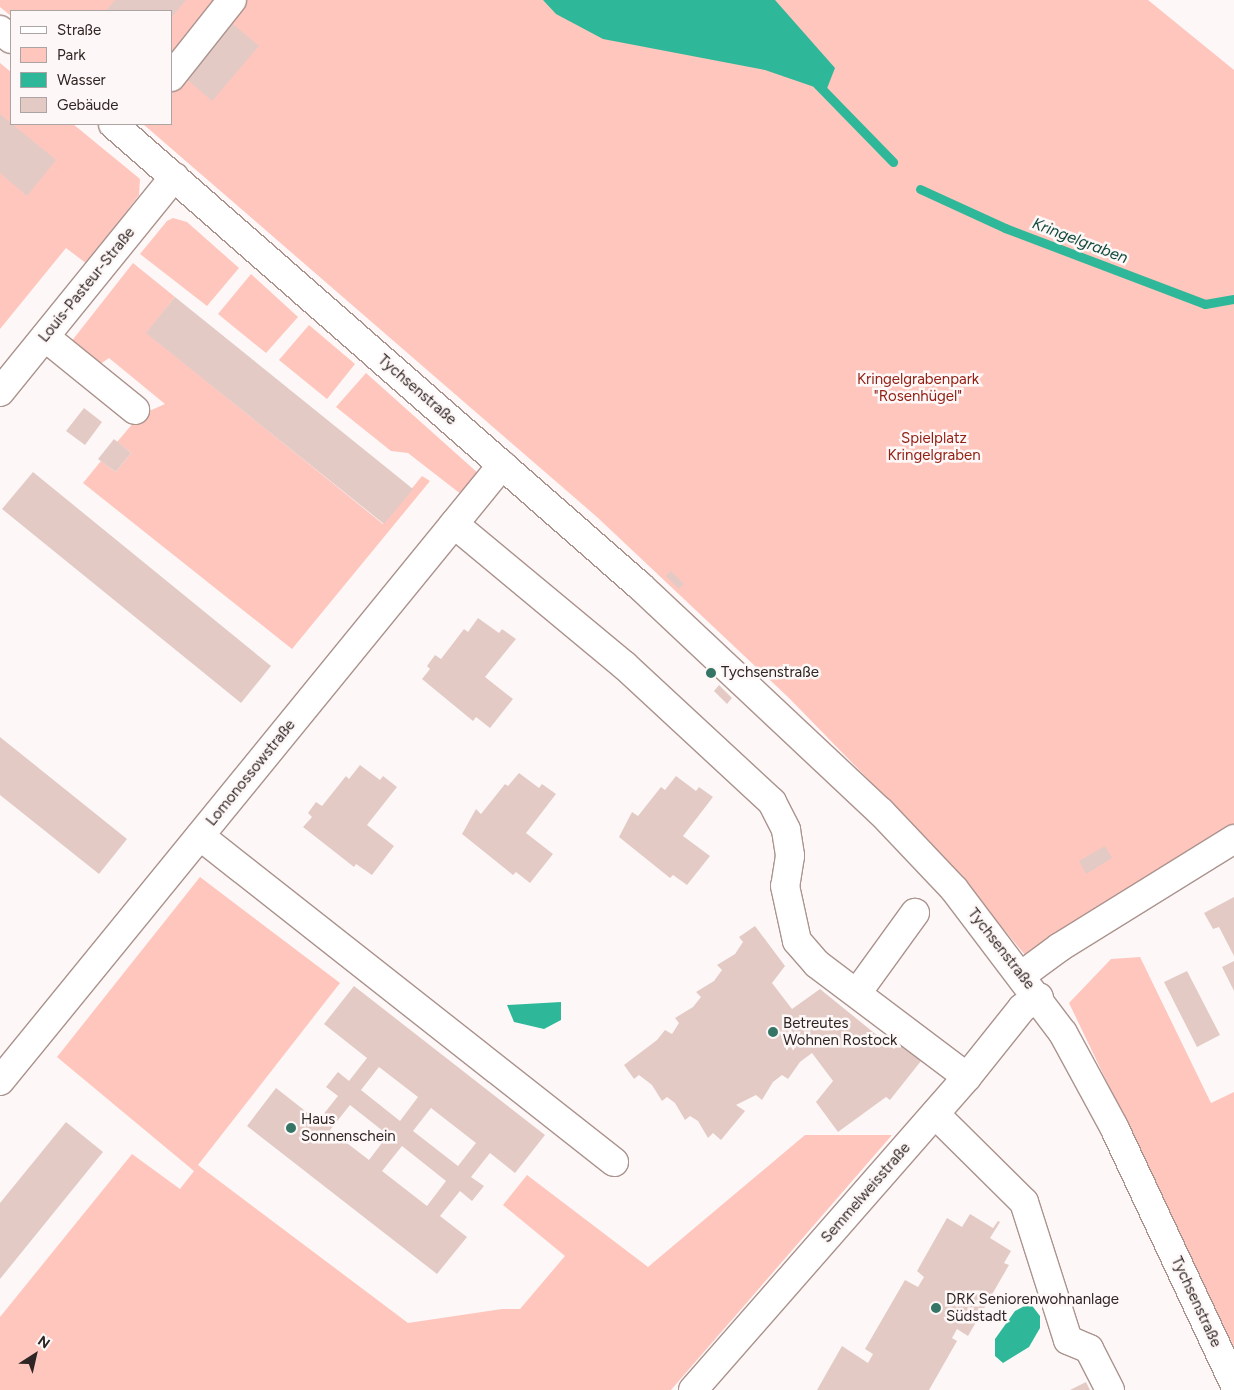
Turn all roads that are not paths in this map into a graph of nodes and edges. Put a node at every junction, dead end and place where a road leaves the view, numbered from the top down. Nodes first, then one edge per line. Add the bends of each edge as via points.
1 (232, 0) edge
2 (0, 30) edge
3 (10, 38) edge
4 (172, 76) edge
5 (124, 127) edge
6 (174, 177) junction
7 (44, 337) junction
8 (0, 392) edge
9 (135, 410) dead end
10 (496, 471) junction
11 (454, 524) junction
12 (200, 836) junction
13 (1234, 839) edge
14 (915, 913) dead end
15 (1022, 975) junction
16 (857, 993) junction
17 (1039, 997) junction
18 (967, 1077) junction
19 (0, 1081) edge
20 (935, 1114) junction
21 (614, 1162) dead end
22 (1234, 1382) edge
23 (693, 1390) edge
24 (1110, 1390) edge

1 - 4 street
2 - 3 street
5 - 6 street, Tychsenstraße
6 - 7 street, Louis-Pasteur-Straße
6 - 10 street, Tychsenstraße
7 - 8 street, Louis-Pasteur-Straße
7 - 9 street
10 - 11 street, Lomonossowstraße
10 - 15 street, Tychsenstraße via 662,605 881,812 954,888
11 - 12 street, Lomonossowstraße
11 - 16 street via 624,665 772,802 786,830 790,856 785,886 797,940 816,964
12 - 19 street, Lomonossowstraße
12 - 21 street
13 - 15 street via 1060,947
14 - 16 street
15 - 17 street, Tychsenstraße
16 - 18 street
17 - 18 street, Semmelweisstraße via 1022,1008
17 - 22 street, Tychsenstraße via 1063,1032 1114,1127
18 - 20 street, Semmelweisstraße
20 - 23 street, Semmelweisstraße
20 - 24 street via 1024,1202 1068,1340 1089,1350

